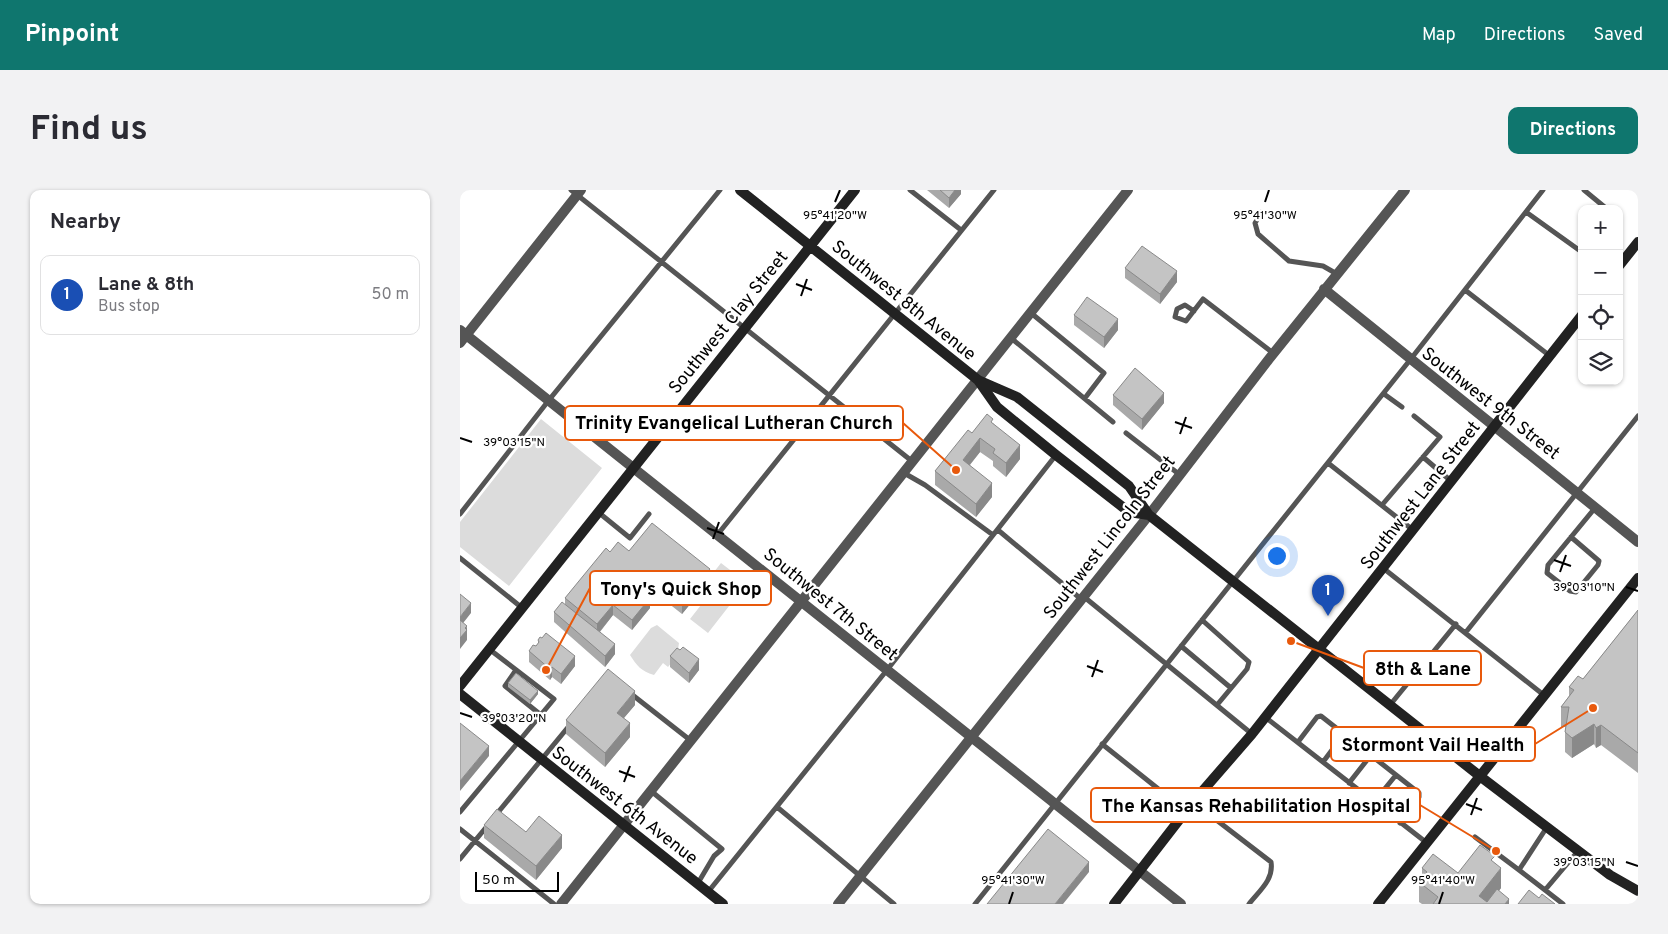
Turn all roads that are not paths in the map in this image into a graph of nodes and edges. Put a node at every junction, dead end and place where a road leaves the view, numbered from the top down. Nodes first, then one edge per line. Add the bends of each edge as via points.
1 (720, 190) edge
2 (740, 190) edge
3 (855, 190) edge
4 (910, 190) edge
5 (994, 190) edge
6 (1128, 190) edge
7 (1404, 190) edge
8 (1543, 190) edge
9 (1584, 190) edge
10 (576, 192) edge
11 (1602, 205) edge
12 (1262, 212) dead end
13 (1526, 212) junction
14 (961, 230) junction
15 (1638, 242) edge
16 (810, 246) junction
17 (1578, 248) edge
18 (1623, 261) edge
19 (661, 262) junction
20 (1337, 274) junction
21 (1324, 289) junction
22 (1465, 290) junction
23 (1194, 311) dead end
24 (895, 313) junction
25 (1031, 313) junction
26 (1578, 320) edge
27 (745, 327) junction
28 (462, 336) edge
29 (1011, 338) junction
30 (1273, 353) junction
31 (1551, 356) junction
32 (1410, 360) junction
33 (978, 380) junction
34 (1384, 394) junction
35 (829, 396) junction
36 (1085, 398) junction
37 (549, 400) junction
38 (1402, 407) dead end
39 (1414, 416) dead end
40 (1638, 416) edge
41 (1112, 422) dead end
42 (1494, 427) junction
43 (1126, 433) dead end
44 (1056, 455) junction
45 (1423, 457) junction
46 (913, 462) junction
47 (1328, 463) junction
48 (633, 466) junction
49 (904, 473) junction
50 (1180, 475) junction
51 (1452, 481) junction
52 (1577, 493) junction
53 (1382, 506) junction
54 (1596, 508) junction
55 (598, 511) junction
56 (460, 514) edge
57 (649, 514) dead end
58 (1149, 515) junction
59 (998, 530) junction
60 (1413, 530) junction
61 (718, 534) junction
62 (993, 535) junction
63 (1571, 537) junction
64 (1638, 542) edge
65 (460, 558) edge
66 (1383, 568) junction
67 (1638, 578) edge
68 (1233, 582) junction
69 (1082, 598) junction
70 (801, 601) junction
71 (521, 606) junction
72 (1202, 620) junction
73 (1456, 624) junction
74 (1466, 632) junction
75 (1181, 646) junction
76 (488, 649) junction
77 (1319, 649) junction
78 (1166, 664) junction
79 (516, 670) junction
80 (887, 670) junction
81 (460, 686) edge
82 (622, 686) edge
83 (1231, 688) junction
84 (460, 694) edge
85 (1545, 696) junction
86 (1217, 705) junction
87 (1390, 705) junction
88 (541, 715) junction
89 (1265, 717) junction
90 (574, 720) edge
91 (1252, 734) junction
92 (1344, 734) junction
93 (971, 736) junction
94 (690, 740) junction
95 (519, 741) junction
96 (1298, 742) junction
97 (1102, 744) junction
98 (1371, 755) junction
99 (542, 759) junction
100 (1323, 762) junction
101 (1396, 775) junction
102 (1481, 777) junction
103 (1349, 783) junction
104 (651, 791) junction
105 (1193, 802) junction
106 (1374, 802) junction
107 (1054, 804) junction
108 (777, 807) junction
109 (1186, 811) junction
110 (460, 812) edge
111 (1400, 823) junction
112 (624, 825) junction
113 (1548, 827) junction
114 (460, 829) edge
115 (1475, 838) dead end
116 (475, 841) junction
117 (1427, 844) junction
118 (1578, 851) junction
119 (460, 859) edge
120 (1519, 870) junction
121 (1139, 871) junction
122 (859, 877) junction
123 (698, 883) junction
124 (1545, 890) junction
125 (708, 892) junction
126 (1638, 892) edge
127 (554, 904) edge
128 (561, 904) edge
129 (723, 904) edge
130 (838, 904) edge
131 (894, 904) edge
132 (975, 904) edge
133 (1114, 904) edge
134 (1181, 904) edge
135 (1249, 904) edge
136 (1378, 904) edge
137 (1563, 904) edge

1 - 19 lane
2 - 16 street, Southwest 8th Avenue
3 - 16 street, Southwest Clay Street
4 - 14 lane
5 - 14 lane
6 - 25 street
7 - 20 street, Southwest Lincoln Street
8 - 13 lane
9 - 11 lane
10 - 19 lane
10 - 28 street
12 - 20 lane via 1255,223 1258,234 1289,261 1323,266
13 - 17 lane
13 - 22 lane
14 - 24 lane
15 - 18 street
16 - 24 street, Southwest 8th Avenue
16 - 27 street, Southwest Clay Street
19 - 27 lane
19 - 37 lane
20 - 21 street, Southwest Lincoln Street
21 - 30 street, Southwest Lincoln Street
21 - 32 street, Southwest 9th Street
22 - 31 lane
22 - 32 lane
23 - 30 lane via 1203,299
24 - 33 street, Southwest 8th Avenue
24 - 35 lane
25 - 29 street
25 - 36 lane via 1104,374
26 - 31 street, Southwest Lane Street
27 - 35 lane
27 - 48 street, Southwest Clay Street
28 - 37 street, Southwest 7th Street
29 - 33 street
29 - 36 lane
30 - 50 street, Southwest Lincoln Street
31 - 42 street, Southwest Lane Street
32 - 34 lane
32 - 42 street, Southwest 9th Street
33 - 44 street, Southwest 8th Avenue via 997,406
33 - 46 street
33 - 58 street, Southwest 8th Avenue via 1017,397 1129,486
34 - 38 lane
34 - 47 lane
35 - 46 lane
35 - 61 lane
36 - 41 lane
37 - 48 street, Southwest 7th Street
37 - 56 lane
39 - 45 lane via 1440,437
40 - 52 lane
42 - 51 street, Southwest Lane Street
42 - 52 street, Southwest 9th Street
43 - 50 lane
44 - 58 street, Southwest 8th Avenue via 1129,512
44 - 59 lane
45 - 51 lane
45 - 53 lane
46 - 49 street
47 - 53 lane
47 - 68 lane
48 - 55 street, Southwest Clay Street
48 - 61 street, Southwest 7th Street
49 - 62 lane
49 - 70 street
50 - 58 street, Southwest Lincoln Street
51 - 60 street, Southwest Lane Street
52 - 54 street, Southwest 9th Street
52 - 74 lane
53 - 60 lane
54 - 63 lane
54 - 64 street, Southwest 9th Street
55 - 57 lane via 630,538
55 - 71 street, Southwest Clay Street
58 - 68 street, Southwest 8th Avenue
58 - 69 street, Southwest Lincoln Street
59 - 62 lane
59 - 69 lane
60 - 66 street, Southwest Lane Street
61 - 70 street, Southwest 7th Street
62 - 80 lane
63 - 63 lane via 1548,565 1547,573 1576,592 1599,561
65 - 71 lane
66 - 73 lane
66 - 77 street, Southwest Lane Street
67 - 85 street
68 - 72 lane
68 - 77 street, Southwest 8th Avenue
69 - 78 lane
69 - 93 street, Southwest Lincoln Street
70 - 80 street, Southwest 7th Street
70 - 94 street
71 - 76 street, Southwest Clay Street
72 - 75 lane
72 - 83 lane via 1247,659 1247,669
73 - 74 lane
73 - 87 lane
74 - 85 lane
75 - 78 lane
75 - 83 lane
76 - 79 lane
76 - 81 street, Southwest Clay Street
77 - 87 street, Southwest 8th Avenue
77 - 89 street, Southwest Lane Street
78 - 86 lane
78 - 97 lane
79 - 88 lane via 504,686
79 - 88 lane via 554,699
80 - 93 street, Southwest 7th Street
80 - 108 lane
82 - 94 lane
83 - 86 lane
84 - 95 street, Southwest 6th Avenue
85 - 102 street
86 - 91 lane
87 - 102 street, Southwest 8th Avenue
88 - 95 lane
89 - 91 street, Southwest Lane Street
89 - 96 lane
90 - 99 lane
91 - 105 street, Southwest Lane Street
92 - 96 lane via 1319,716
92 - 98 lane
92 - 100 lane
93 - 107 street, Southwest 7th Street
93 - 122 street, Southwest Lincoln Street
94 - 104 street
95 - 99 street, Southwest 6th Avenue
95 - 110 lane
96 - 100 lane
97 - 107 lane
97 - 109 lane
98 - 101 lane
98 - 103 lane
99 - 112 street, Southwest 6th Avenue
99 - 116 lane
100 - 103 lane
101 - 106 lane
101 - 111 lane via 1420,795
102 - 113 street, Southwest 8th Avenue
102 - 117 street
103 - 106 lane
104 - 112 street
104 - 123 lane via 722,848
105 - 109 street, Southwest Lane Street
105 - 135 lane via 1270,862 1270,878
106 - 111 lane
107 - 121 street, Southwest 7th Street
107 - 132 lane
108 - 122 lane
108 - 125 lane
109 - 121 street, Southwest Lane Street
111 - 117 lane
112 - 123 street, Southwest 6th Avenue
112 - 128 street
113 - 118 street, Southwest 8th Avenue
113 - 120 lane
114 - 116 lane
115 - 120 lane
116 - 119 lane
116 - 127 lane
117 - 136 street
118 - 124 lane
118 - 126 street, Southwest 8th Avenue
120 - 124 lane
121 - 133 street, Southwest Lane Street
121 - 134 street, Southwest 7th Street
122 - 130 street, Southwest Lincoln Street
122 - 131 lane
123 - 125 street, Southwest 6th Avenue
124 - 137 lane
125 - 129 street, Southwest 6th Avenue

